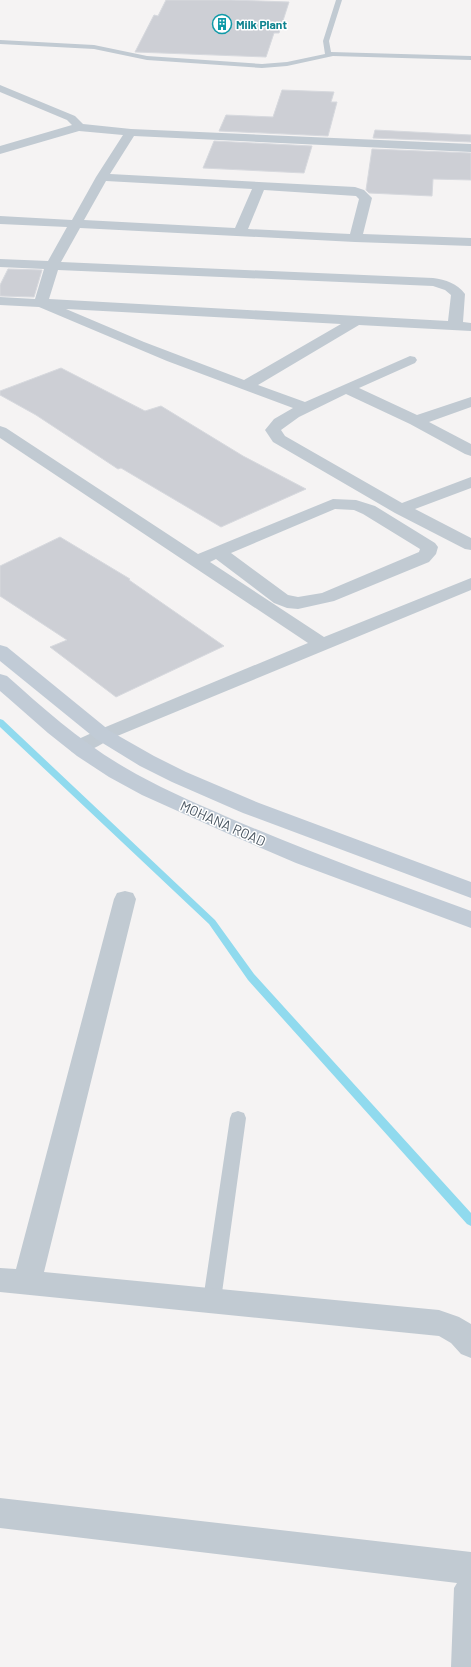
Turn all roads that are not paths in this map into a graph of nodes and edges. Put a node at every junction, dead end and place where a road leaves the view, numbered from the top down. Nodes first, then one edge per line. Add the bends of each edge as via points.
1 (339, 0) edge
2 (0, 42) edge
3 (329, 54) junction
4 (471, 58) edge
5 (0, 88) edge
6 (78, 126) junction
7 (131, 132) junction
8 (471, 148) edge
9 (0, 150) edge
10 (102, 177) junction
11 (260, 185) junction
12 (0, 220) edge
13 (75, 223) junction
14 (240, 232) junction
15 (356, 238) junction
16 (471, 242) edge
17 (0, 263) edge
18 (52, 266) junction
19 (0, 301) edge
20 (41, 303) junction
21 (358, 320) junction
22 (455, 326) junction
23 (471, 327) edge
24 (410, 360) dead end
25 (245, 386) junction
26 (347, 388) junction
27 (471, 402) edge
28 (305, 407) junction
29 (416, 421) junction
30 (0, 431) edge
31 (471, 451) edge
32 (471, 482) edge
33 (402, 509) junction
34 (471, 545) edge
35 (219, 553) junction
36 (197, 561) junction
37 (471, 583) edge
38 (322, 644) junction
39 (0, 651) edge
40 (0, 680) edge
41 (103, 736) junction
42 (79, 747) junction
43 (471, 890) edge
44 (125, 899) dead end
45 (471, 920) edge
46 (238, 1118) dead end
47 (14, 1281) edge
48 (212, 1300) junction
49 (471, 1345) edge
50 (0, 1513) edge
51 (471, 1568) edge
52 (471, 1588) edge
53 (468, 1667) edge

1 - 3 lane via 326,41
2 - 3 lane via 94,47 153,58 262,66 287,64
3 - 4 lane
5 - 6 street via 71,118
6 - 7 street
6 - 9 street via 66,132
7 - 8 street
7 - 10 street
10 - 11 street
10 - 13 street
11 - 14 street
11 - 15 street via 348,190 360,193 366,198
12 - 13 street
13 - 14 street
13 - 18 street
14 - 15 street
15 - 16 street
17 - 18 street
18 - 20 street
18 - 22 street via 433,282 454,288 458,294
19 - 20 street
20 - 21 street
20 - 25 street via 170,358
21 - 22 street
21 - 25 street
22 - 23 street
24 - 26 street
25 - 28 street
26 - 28 street
26 - 29 street
27 - 29 street
28 - 33 street via 274,426 274,434 278,439
29 - 31 street
30 - 36 street
32 - 33 street
33 - 34 street
35 - 35 street via 333,504 356,505 369,510 429,547 427,554 422,558 327,597 298,603 281,599
35 - 36 street
36 - 38 street
37 - 38 street
38 - 41 street
39 - 41 street, MOHANA ROAD
40 - 42 street, MOHANA ROAD
41 - 42 street
41 - 43 street, MOHANA ROAD via 147,761 210,791
42 - 45 street, MOHANA ROAD via 116,772 227,825
44 - 47 street
46 - 48 lane
47 - 48 street
48 - 49 street via 439,1323 451,1326 467,1338
50 - 51 street
52 - 53 street

